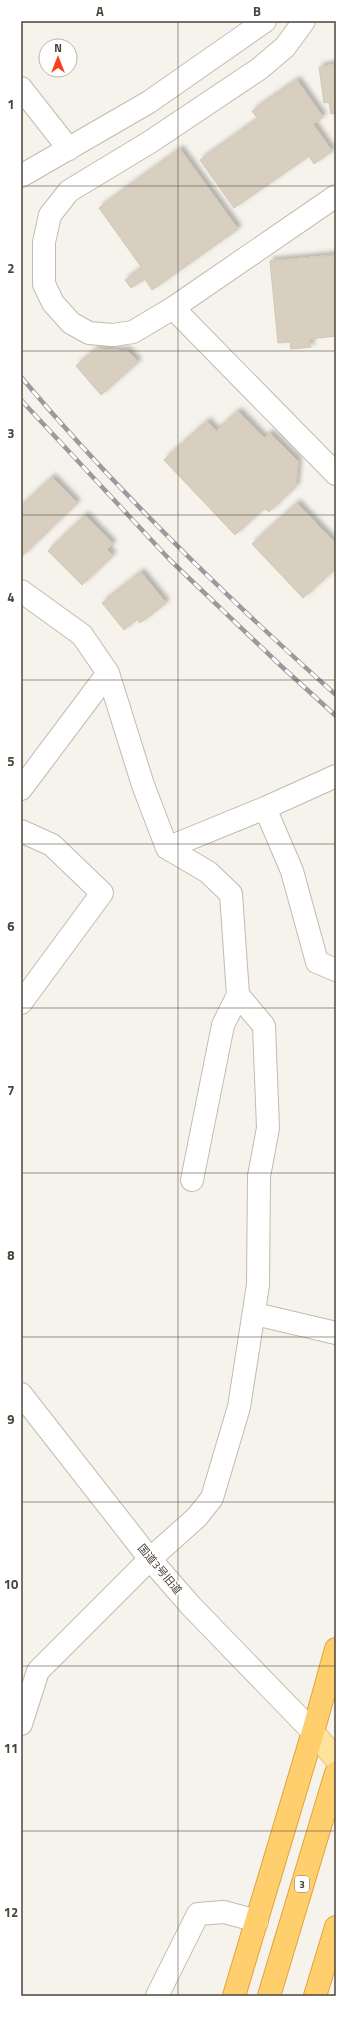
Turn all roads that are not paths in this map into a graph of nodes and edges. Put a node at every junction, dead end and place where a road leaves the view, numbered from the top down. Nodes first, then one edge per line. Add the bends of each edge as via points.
1 (265, 21) edge
2 (304, 21) edge
3 (21, 88) edge
4 (69, 149) junction
5 (21, 176) edge
6 (336, 196) edge
7 (173, 308) junction
8 (336, 474) edge
9 (21, 591) edge
10 (108, 673) junction
11 (336, 776) edge
12 (21, 789) edge
13 (265, 808) junction
14 (21, 831) edge
15 (167, 848) junction
16 (336, 970) edge
17 (238, 995) junction
18 (21, 1002) edge
19 (192, 1180) dead end
20 (255, 1314) junction
21 (336, 1333) edge
22 (21, 1394) edge
23 (150, 1559) junction
24 (336, 1650) edge
25 (21, 1724) edge
26 (313, 1732) junction
27 (336, 1759) edge
28 (336, 1773) edge
29 (257, 1921) junction
30 (336, 1927) edge
31 (157, 1996) edge
32 (234, 1996) edge
33 (269, 1996) edge
34 (315, 1996) edge

1 - 4 street via 149,102
2 - 7 street via 286,47 259,69 150,142 69,191 50,215 44,242 44,284 53,302 71,323 89,333 113,335 133,332
3 - 4 street
4 - 5 street
6 - 7 street
7 - 8 street
9 - 10 street via 82,635
10 - 12 street
10 - 15 street via 143,785
11 - 13 street
13 - 15 street
13 - 16 street via 292,872 317,962
14 - 18 street via 52,845 102,893
15 - 17 street via 208,872 232,894
17 - 19 street via 223,1025
17 - 20 street via 264,1026 268,1128 260,1176
20 - 21 street
20 - 23 street via 239,1408 212,1498 197,1518
22 - 23 street, 国道3号旧道
23 - 25 street via 38,1671
23 - 26 street, 国道3号旧道 via 191,1606
24 - 26 highway
26 - 27 main road
26 - 29 highway
28 - 33 highway, 3
29 - 31 street via 224,1912 198,1914
29 - 32 highway
30 - 34 highway

